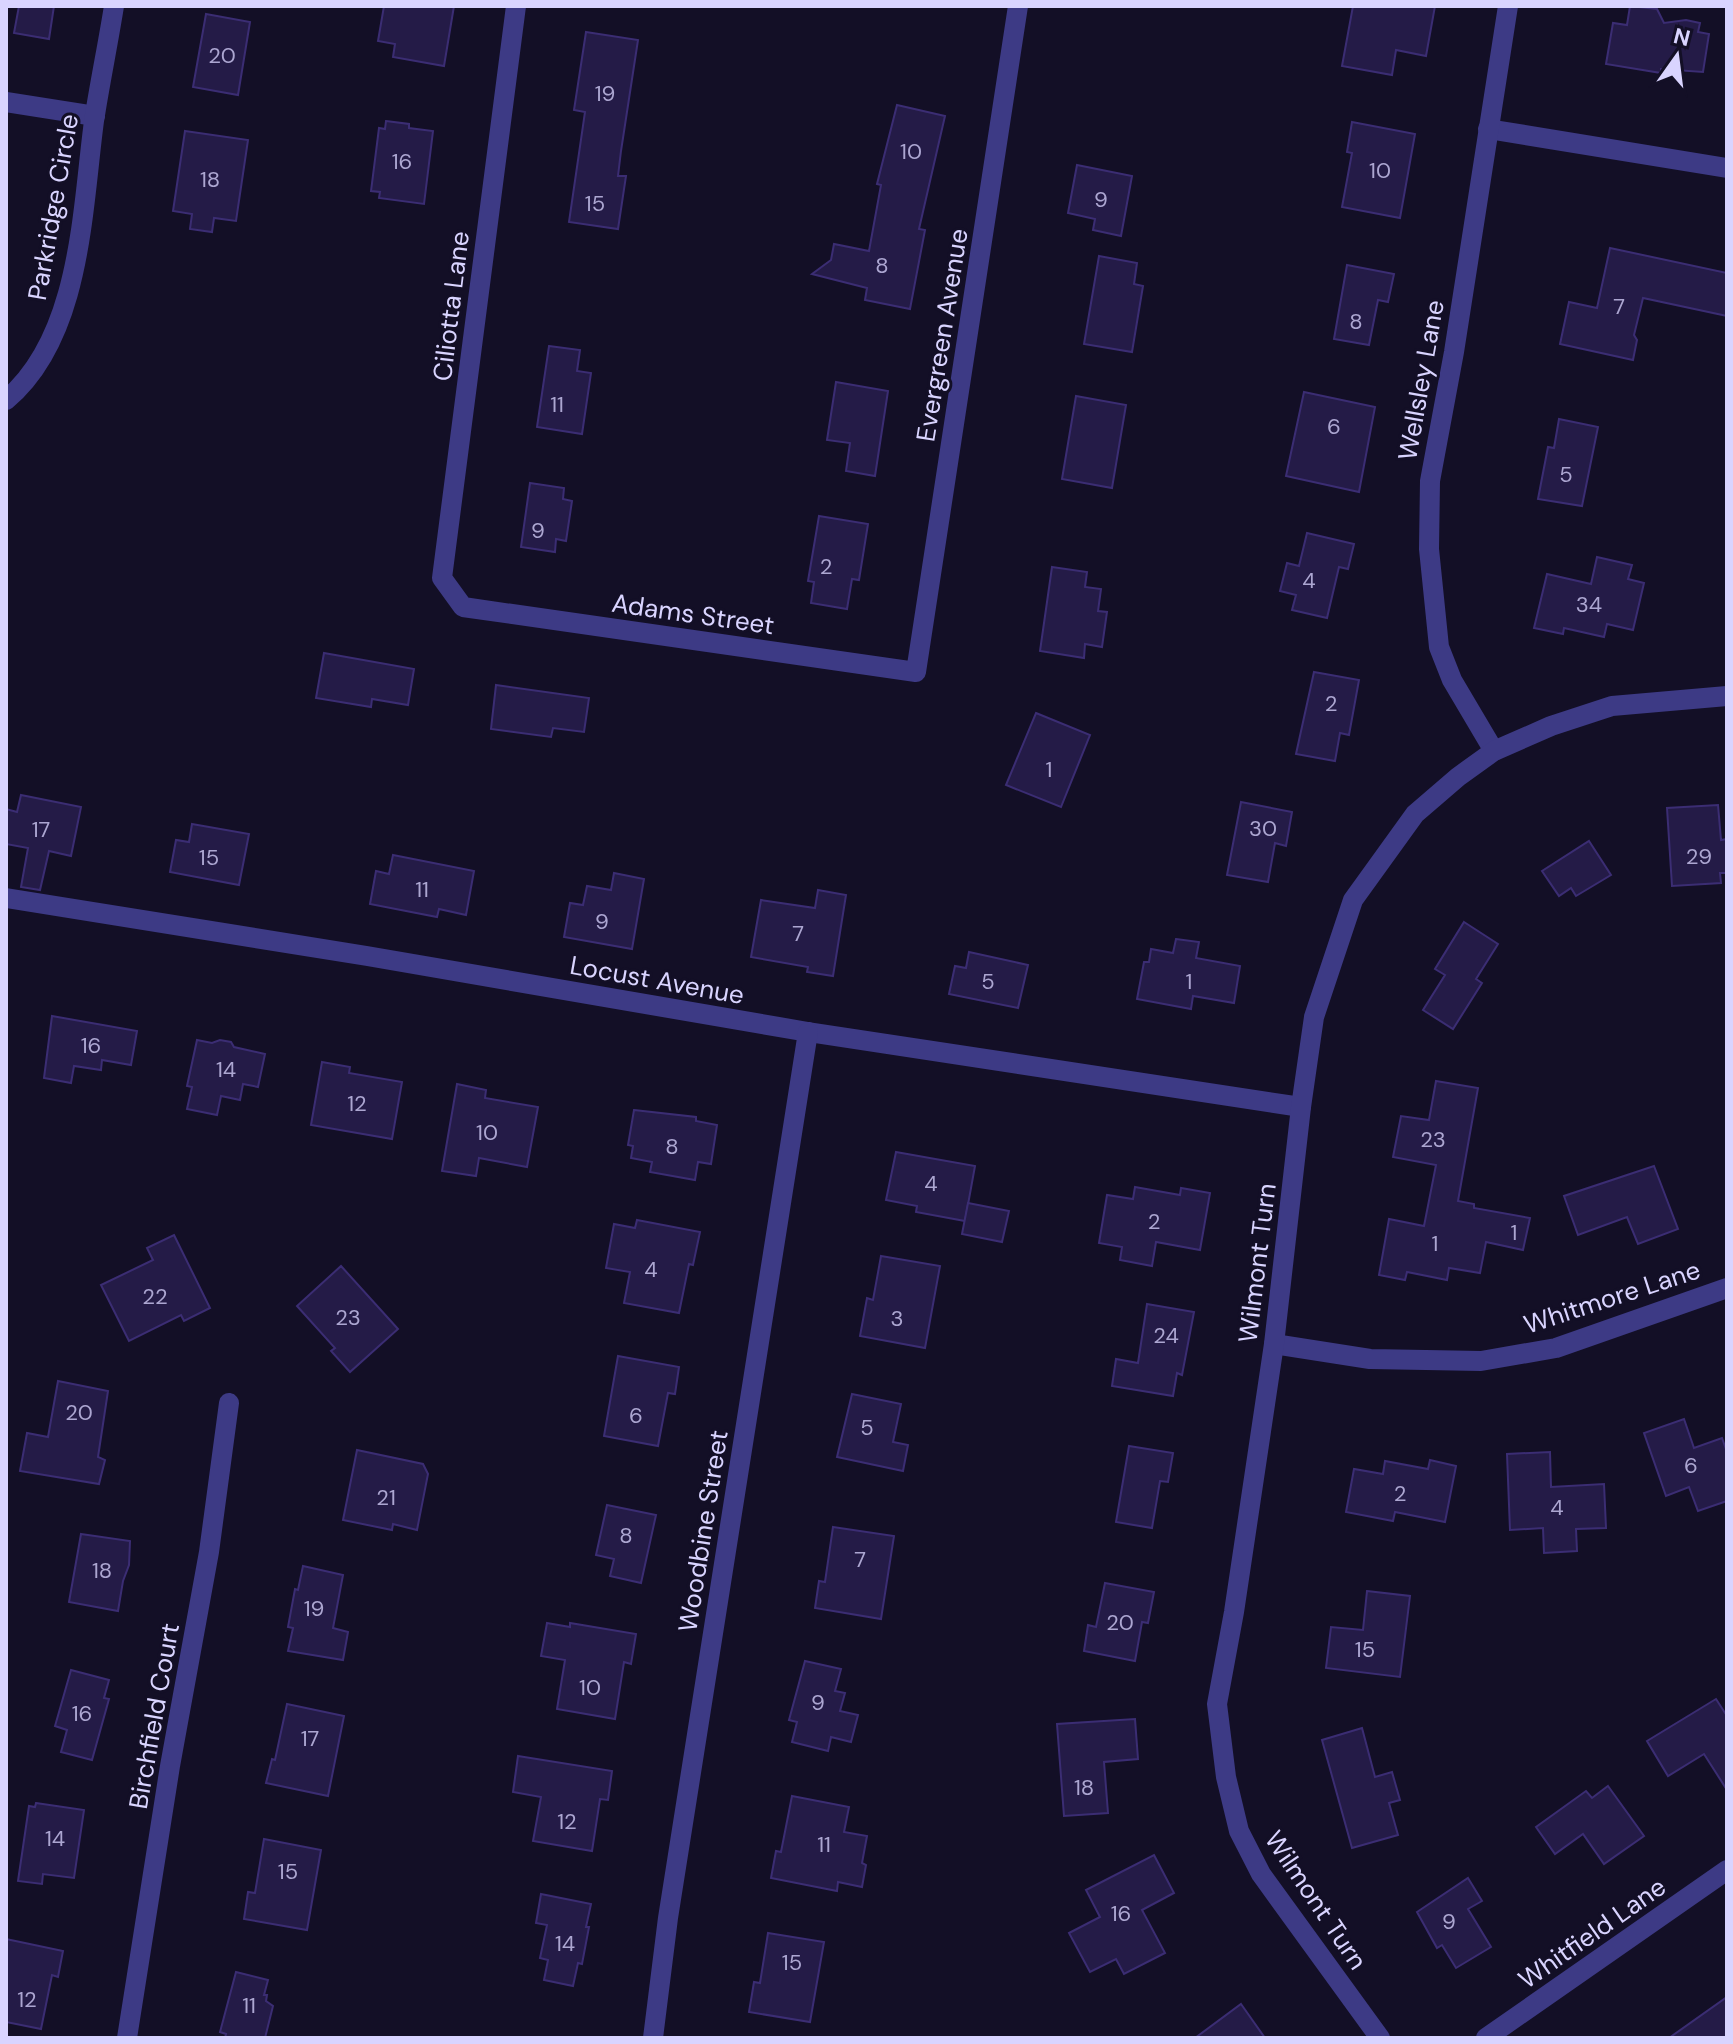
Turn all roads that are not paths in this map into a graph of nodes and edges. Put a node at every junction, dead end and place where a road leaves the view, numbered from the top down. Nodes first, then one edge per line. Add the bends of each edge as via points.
1 (114, 6) edge
2 (516, 6) edge
3 (1018, 6) edge
4 (1508, 6) edge
5 (6, 102) edge
6 (95, 116) junction
7 (1488, 129) junction
8 (1727, 168) edge
9 (6, 400) edge
10 (463, 607) joint
11 (916, 672) joint
12 (1727, 696) edge
13 (1494, 751) junction
14 (6, 898) edge
15 (808, 1032) junction
16 (1301, 1107) junction
17 (1727, 1288) edge
18 (1274, 1344) junction
19 (229, 1403) dead end
20 (1727, 1870) edge
21 (127, 2038) edge
22 (653, 2038) edge
23 (1380, 2038) edge
24 (1486, 2038) edge

1 - 6 street, Parkridge Circle
2 - 10 street, Ciliotta Lane via 442,578
3 - 11 street, Evergreen Avenue
4 - 7 street, Wellsley Lane
5 - 6 street
6 - 9 street, Parkridge Circle via 68,296 49,346
7 - 8 street
7 - 13 street, Wellsley Lane via 1430,481 1429,549 1439,647
10 - 11 street, Adams Street
12 - 13 street, Wilmont Turn via 1612,706
13 - 16 street, Wilmont Turn via 1415,814 1353,900 1314,1017
14 - 15 street, Locust Avenue
15 - 16 street, Locust Avenue
15 - 22 street, Woodbine Street
16 - 18 street, Wilmont Turn
17 - 18 street, Whitmore Lane via 1556,1348 1481,1361 1370,1359
18 - 23 street, Wilmont Turn via 1217,1704 1220,1742 1239,1831 1261,1874
19 - 21 street, Birchfield Court
20 - 24 street, Whitfield Lane

